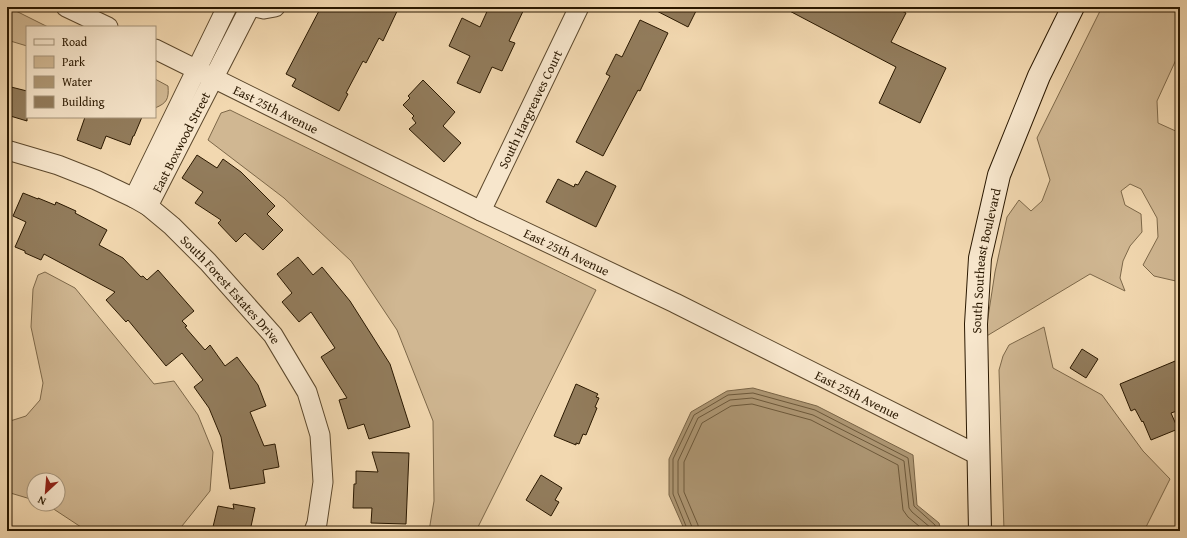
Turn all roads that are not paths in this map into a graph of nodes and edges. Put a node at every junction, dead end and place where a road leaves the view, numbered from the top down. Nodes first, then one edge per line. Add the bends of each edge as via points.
1 (66, 7) edge
2 (227, 7) edge
3 (250, 7) edge
4 (255, 7) edge
5 (275, 7) edge
6 (579, 7) edge
7 (1073, 7) edge
8 (106, 26) edge
9 (156, 49) edge
10 (205, 73) junction
11 (7, 150) edge
12 (141, 202) junction
13 (481, 211) junction
14 (978, 454) junction
15 (314, 531) edge
16 (980, 531) edge

1 - 8 street
2 - 10 street
3 - 10 street via 221,65
4 - 5 street
6 - 13 street, South Hargreaves Court
7 - 14 main road, South Southeast Boulevard via 1039,76 999,175 980,258 976,324
9 - 10 street, East 25th Avenue
10 - 12 street, East Boxwood Street
10 - 13 street, East 25th Avenue
11 - 12 street, South Forest Estates Drive via 58,165
12 - 15 street, South Forest Estates Drive via 172,226 208,262 273,335 307,392 320,435 323,482
13 - 14 street, East 25th Avenue via 674,303
14 - 16 main road, South Southeast Boulevard

